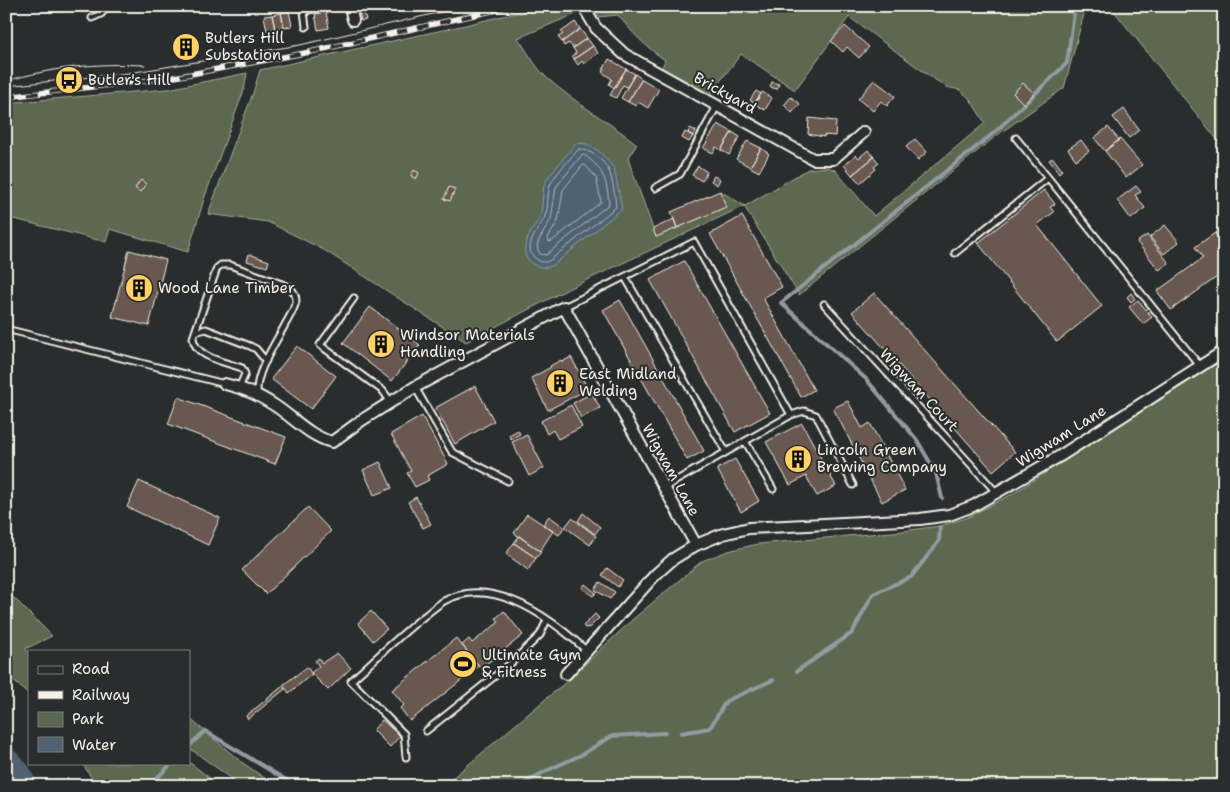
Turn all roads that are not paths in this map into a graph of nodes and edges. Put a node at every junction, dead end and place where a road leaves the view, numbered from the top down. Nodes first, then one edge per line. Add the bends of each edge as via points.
1 (107, 6) edge
2 (328, 6) edge
3 (350, 6) edge
4 (583, 6) edge
5 (92, 18) dead end
6 (353, 20) dead end
7 (306, 27) dead end
8 (717, 106) junction
9 (864, 132) dead end
10 (1016, 138) dead end
11 (1048, 178) junction
12 (654, 188) dead end
13 (955, 253) dead end
14 (625, 277) junction
15 (354, 298) dead end
16 (824, 304) dead end
17 (564, 307) junction
18 (6, 329) edge
19 (195, 332) junction
20 (1224, 351) edge
21 (266, 361) junction
22 (1200, 366) junction
23 (225, 384) joint
24 (415, 387) junction
25 (239, 388) junction
26 (259, 396) junction
27 (391, 402) junction
28 (791, 415) junction
29 (745, 441) junction
30 (726, 452) junction
31 (508, 481) dead end
32 (853, 485) dead end
33 (664, 488) junction
34 (773, 489) dead end
35 (996, 493) junction
36 (696, 545) junction
37 (547, 620) junction
38 (587, 650) junction
39 (566, 674) dead end
40 (426, 731) dead end
41 (406, 757) dead end

1 - 5 lane
2 - 7 lane via 304,11
3 - 6 street
4 - 8 street, Brickyard via 596,28 624,54
8 - 9 street, Brickyard via 813,159 833,159
8 - 12 lane via 680,174
10 - 11 lane
11 - 13 lane
11 - 22 lane
14 - 17 lane
14 - 28 lane via 694,242
14 - 30 lane
15 - 27 lane via 320,345 383,391
16 - 35 lane, Wigwam Court
17 - 24 street
17 - 33 street, Wigwam Lane
18 - 23 lane
19 - 21 lane via 206,329 250,346
19 - 21 lane via 217,268 221,265 230,265 290,287 296,303
19 - 25 lane via 192,338 194,345 202,354 242,368 245,374
20 - 22 street, Wigwam Lane
21 - 26 lane via 256,390
22 - 35 street, Wigwam Lane
23 - 25 street
24 - 27 street
24 - 31 lane via 452,452
25 - 26 street
26 - 27 street via 318,438 332,442
28 - 29 lane
28 - 32 lane via 804,411 816,415
29 - 30 lane
29 - 34 lane
30 - 33 lane
33 - 36 street, Wigwam Lane
35 - 36 street, Wigwam Lane via 949,515 749,528
36 - 38 street, Wigwam Lane via 655,575
37 - 38 lane
37 - 40 lane via 540,635 510,664
37 - 41 lane via 499,595 464,594 444,601 351,681 404,734
38 - 39 street, Wigwam Lane

